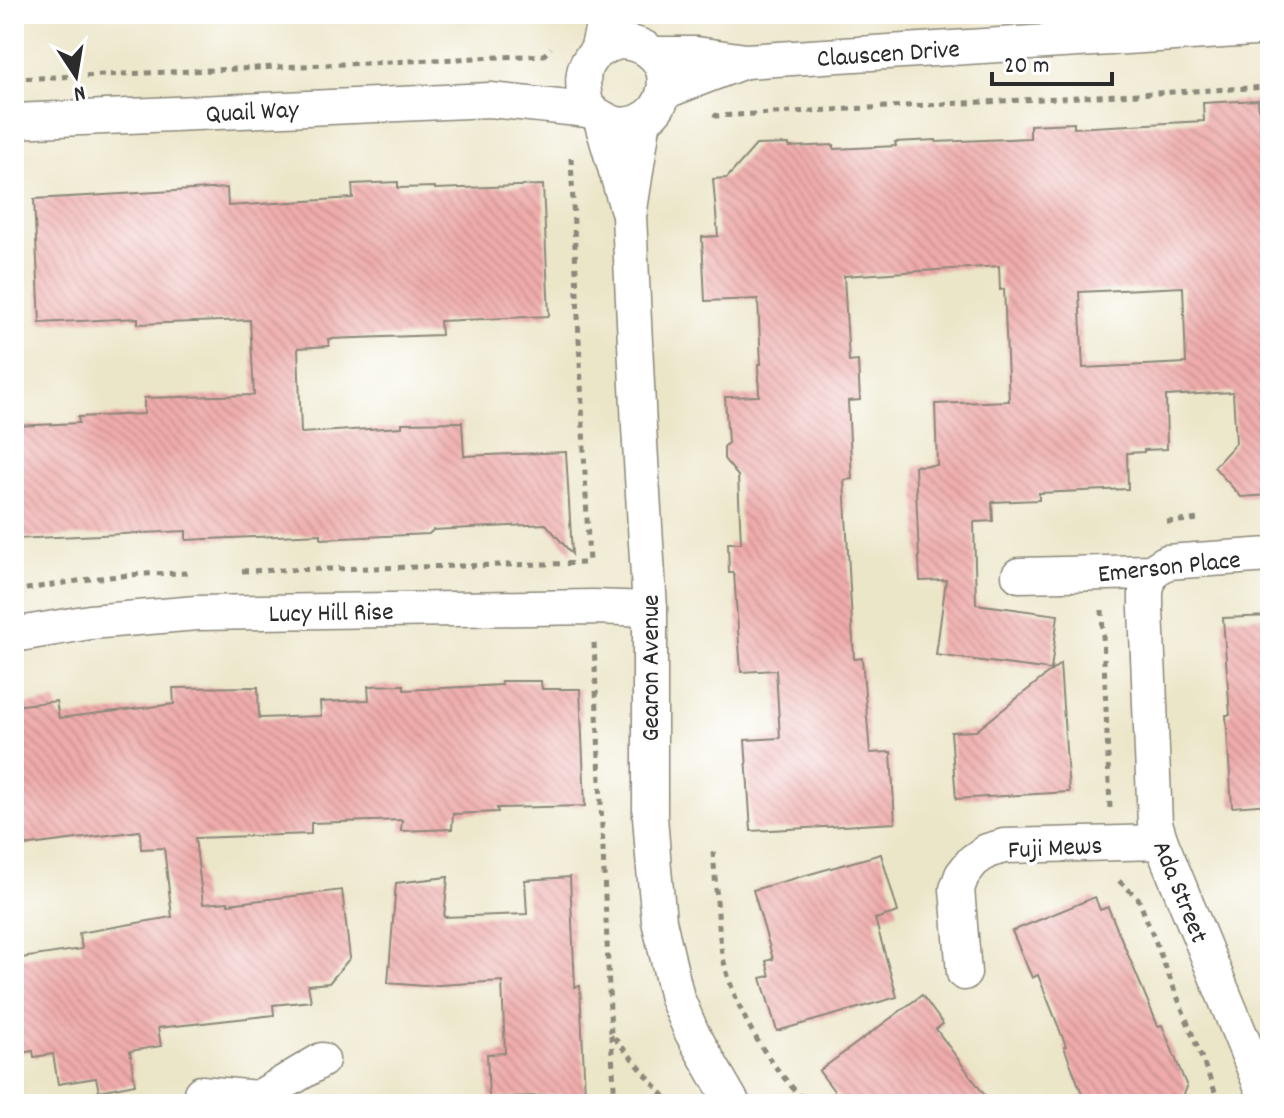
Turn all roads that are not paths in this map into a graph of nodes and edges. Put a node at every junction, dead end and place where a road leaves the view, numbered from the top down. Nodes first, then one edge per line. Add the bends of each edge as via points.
1 (606, 14) edge
2 (638, 14) edge
3 (1270, 28) edge
4 (651, 52) junction
5 (591, 60) junction
6 (746, 61) junction
7 (664, 92) junction
8 (490, 100) junction
9 (594, 113) junction
10 (644, 119) junction
11 (14, 121) edge
12 (629, 216) junction
13 (1270, 555) edge
14 (1151, 572) junction
15 (1019, 575) dead end
16 (650, 609) junction
17 (14, 635) edge
18 (1161, 842) junction
19 (964, 973) dead end
20 (322, 1060) dead end
21 (201, 1093) dead end
22 (258, 1101) edge
23 (733, 1104) edge
24 (1265, 1104) edge

1 - 5 street
2 - 4 street
3 - 6 street, Clauscen Drive
4 - 5 street via 619,42
4 - 6 street, Clauscen Drive
4 - 7 street via 662,67
5 - 8 street, Quail Way via 549,86
5 - 9 street via 582,82
6 - 7 street, Clauscen Drive
7 - 10 street
8 - 9 street, Quail Way
8 - 11 street, Quail Way
9 - 10 street via 621,125
9 - 12 street, Gearon Avenue
10 - 12 street, Gearon Avenue
12 - 16 street, Gearon Avenue
13 - 14 street, Emerson Place via 1167,562
14 - 15 street, Emerson Place
14 - 18 street, Ada Street via 1146,609 1155,823
16 - 17 street, Lucy Hill Rise via 197,613
16 - 23 street, Gearon Avenue via 650,816 659,921 677,998
18 - 19 street, Fuji Mews via 1004,846 987,851 973,861 957,889
18 - 24 street, Ada Street
20 - 22 street
21 - 22 street

